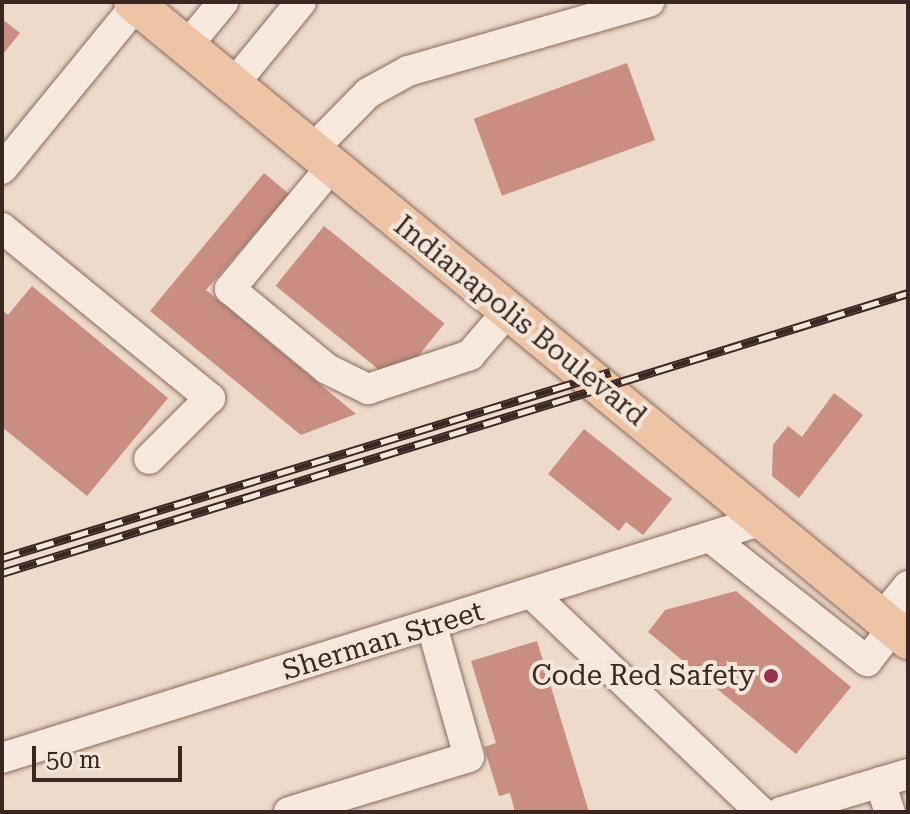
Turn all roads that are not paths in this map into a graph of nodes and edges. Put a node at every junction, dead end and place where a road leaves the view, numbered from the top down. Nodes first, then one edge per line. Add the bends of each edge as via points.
1 (223, 2) edge
2 (301, 2) edge
3 (649, 2) edge
4 (134, 3) edge
5 (187, 46) junction
6 (233, 85) junction
7 (322, 158) junction
8 (2, 169) edge
9 (2, 228) edge
10 (508, 311) junction
11 (149, 459) dead end
12 (763, 520) junction
13 (711, 538) junction
14 (807, 557) junction
15 (908, 586) edge
16 (779, 591) junction
17 (533, 595) junction
18 (432, 626) junction
19 (894, 629) edge
20 (2, 758) edge
21 (894, 778) edge
22 (800, 809) edge
23 (289, 812) edge
24 (761, 812) edge
25 (890, 812) edge

1 - 5 street
2 - 6 street
3 - 7 street via 408,71 368,93
4 - 5 main road, Indianapolis Boulevard
4 - 8 street
5 - 6 main road, Indianapolis Boulevard
6 - 7 main road, Indianapolis Boulevard
7 - 10 main road, Indianapolis Boulevard
7 - 10 street via 230,289 327,369 368,389 470,355
9 - 11 street via 210,398
10 - 12 main road, Indianapolis Boulevard
12 - 13 street, Sherman Street
12 - 14 main road, Indianapolis Boulevard
13 - 16 street
13 - 17 street, Sherman Street
14 - 16 street
14 - 19 main road, Indianapolis Boulevard
15 - 19 street
16 - 19 street via 867,661
17 - 18 street, Sherman Street
17 - 24 street
18 - 20 street, Sherman Street
18 - 23 street via 469,757
21 - 22 street
21 - 25 street

